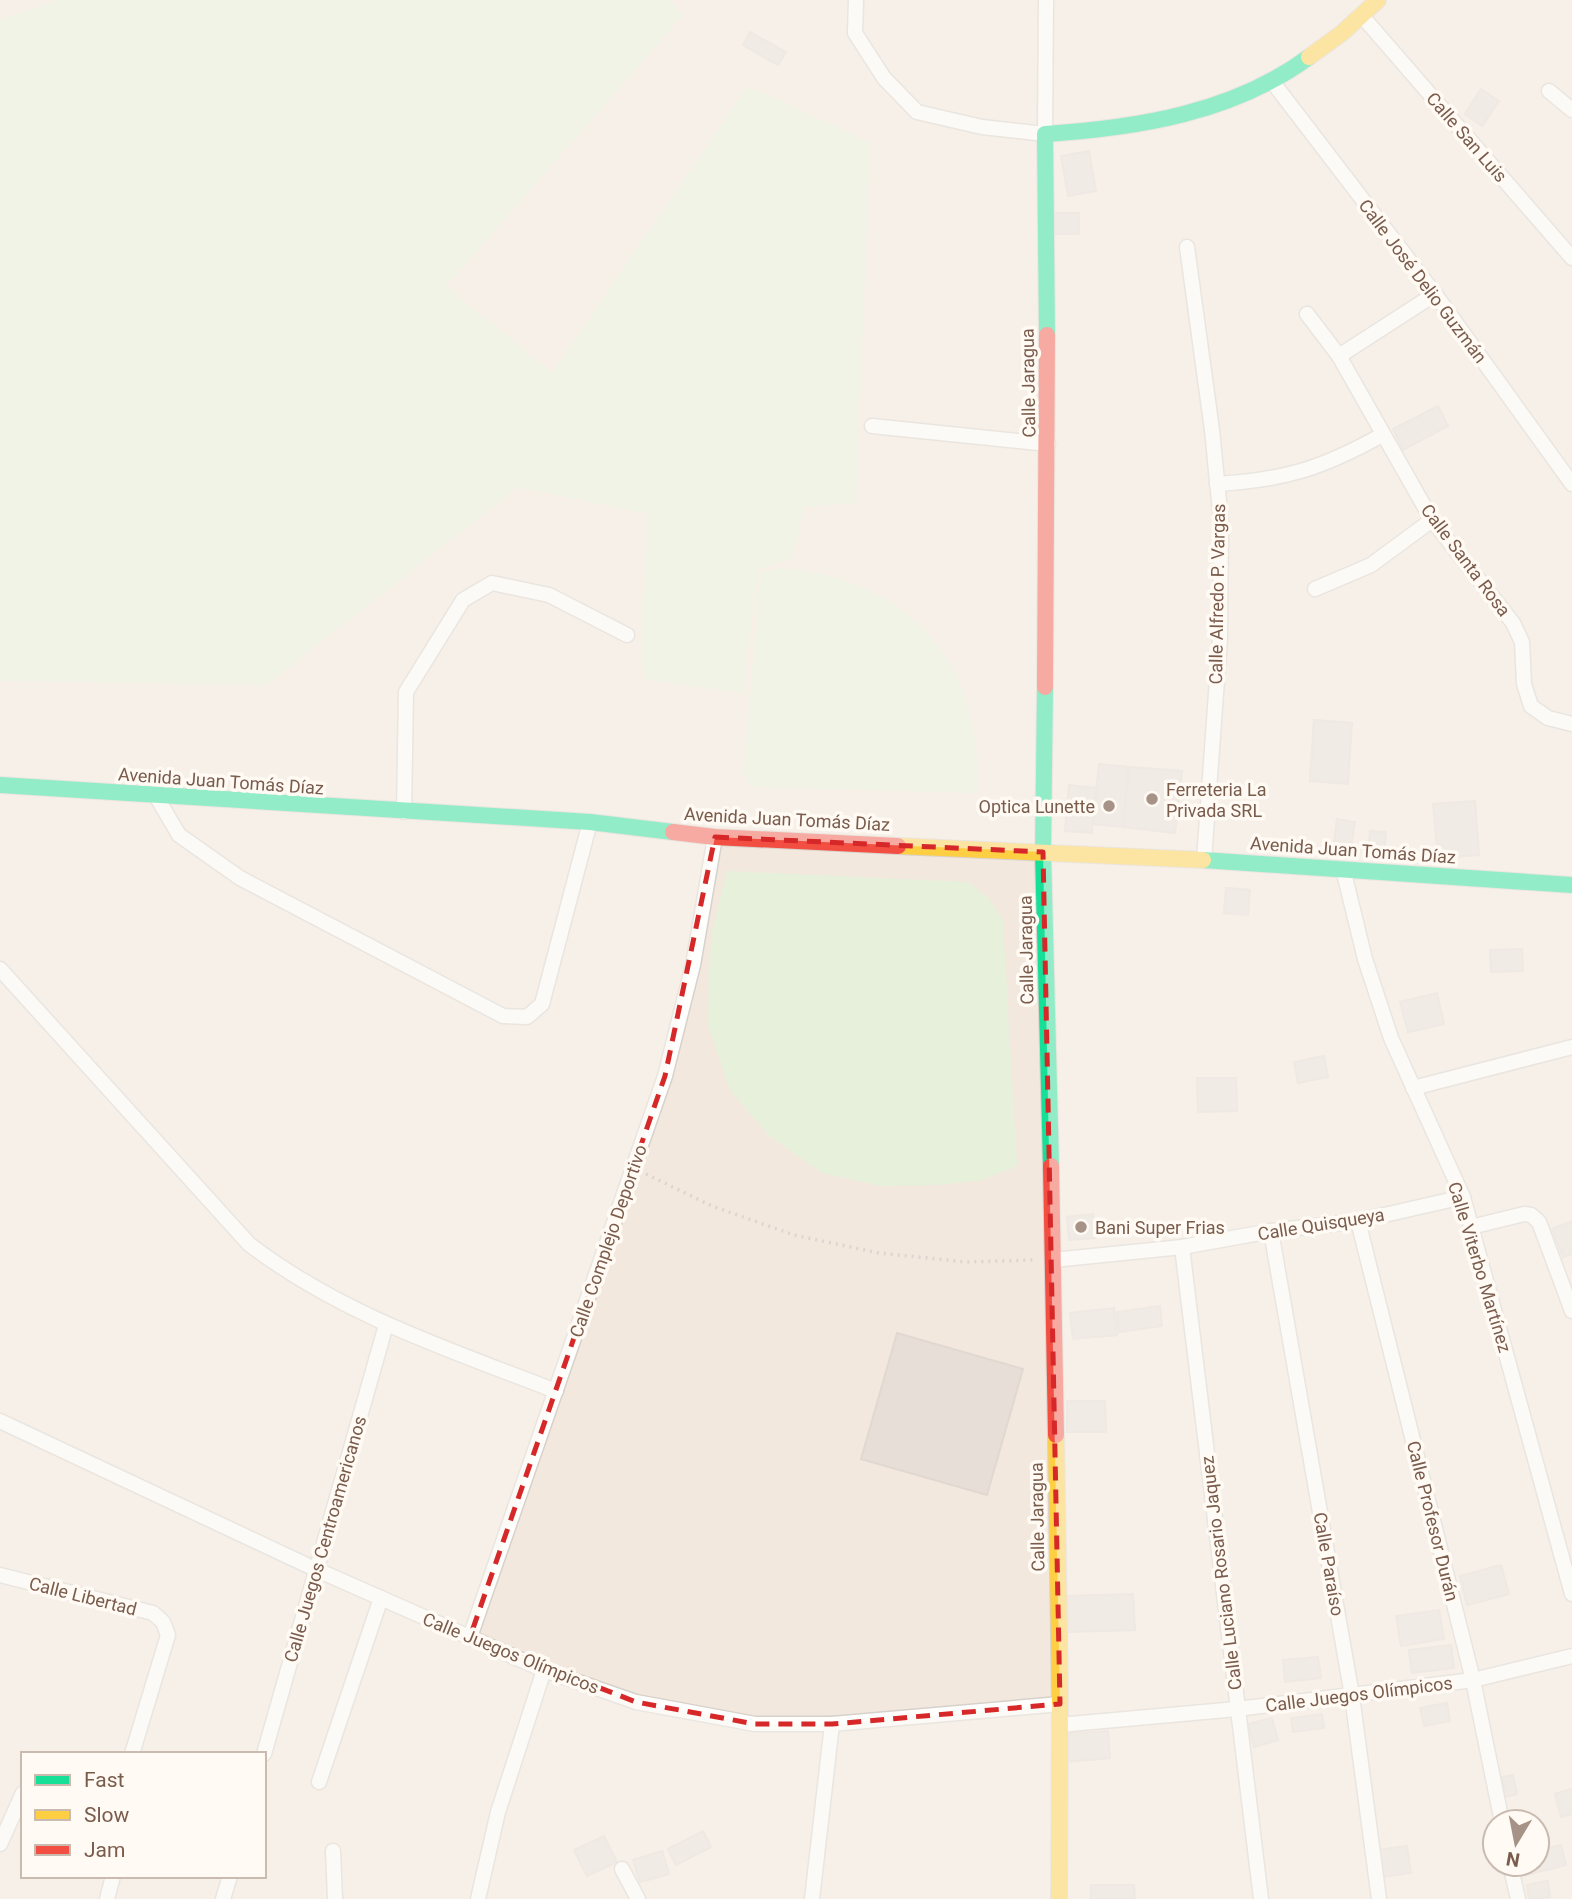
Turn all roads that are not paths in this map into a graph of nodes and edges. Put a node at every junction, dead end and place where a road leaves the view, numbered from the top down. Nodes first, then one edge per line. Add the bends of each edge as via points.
1 (856, 0) edge
2 (1046, 0) edge
3 (1378, 0) edge
4 (1362, 16) junction
5 (1271, 80) junction
6 (1549, 91) dead end
7 (1572, 110) edge
8 (1045, 134) junction
9 (1187, 247) dead end
10 (1572, 258) edge
11 (1435, 294) junction
12 (1307, 314) dead end
13 (1339, 356) junction
14 (872, 426) dead end
15 (1382, 435) junction
16 (1048, 444) junction
17 (1217, 484) junction
18 (1572, 484) edge
19 (1432, 520) junction
20 (1315, 589) dead end
21 (627, 635) dead end
22 (1572, 724) edge
23 (0, 785) edge
24 (156, 796) junction
25 (404, 812) junction
26 (590, 822) junction
27 (715, 837) junction
28 (1043, 852) junction
29 (1204, 860) junction
30 (1343, 869) junction
31 (1572, 885) edge
32 (0, 969) edge
33 (1572, 1048) edge
34 (1413, 1088) junction
35 (1463, 1197) junction
36 (1358, 1221) junction
37 (1471, 1227) junction
38 (1271, 1231) junction
39 (1182, 1247) junction
40 (1053, 1260) junction
41 (1572, 1311) edge
42 (386, 1325) junction
43 (556, 1391) junction
44 (0, 1422) edge
45 (315, 1569) junction
46 (0, 1575) edge
47 (1572, 1594) edge
48 (381, 1598) junction
49 (470, 1637) junction
50 (1572, 1656) edge
51 (544, 1670) junction
52 (1473, 1680) junction
53 (1352, 1696) junction
54 (1060, 1704) junction
55 (1237, 1709) junction
56 (832, 1724) junction
57 (1059, 1725) junction
58 (133, 1752) edge
59 (265, 1752) edge
60 (319, 1782) dead end
61 (21, 1797) edge
62 (1499, 1808) edge
63 (0, 1844) edge
64 (333, 1851) dead end
65 (622, 1869) dead end
66 (112, 1878) edge
67 (229, 1878) edge
68 (1513, 1878) edge
69 (107, 1899) edge
70 (223, 1899) edge
71 (335, 1899) edge
72 (478, 1899) edge
73 (638, 1899) edge
74 (812, 1899) edge
75 (1059, 1899) edge
76 (1261, 1899) edge
77 (1379, 1899) edge
78 (1518, 1899) edge

1 - 8 street via 855,33 884,78 917,112 982,127
2 - 8 street, Calle Jaragua
3 - 4 street
4 - 5 street
4 - 10 street, Calle San Luis
5 - 8 street via 1166,121 1091,133
5 - 11 street, Calle José Delio Guzmán
6 - 7 street
8 - 16 street, Calle Jaragua
9 - 17 street, Calle Alfredo P. Vargas
11 - 13 street
11 - 18 street, Calle José Delio Guzmán
12 - 13 street, Calle Santa Rosa
13 - 15 street, Calle Santa Rosa
14 - 16 street
15 - 17 street via 1305,471
15 - 19 street, Calle Santa Rosa
16 - 28 street, Calle Jaragua
17 - 29 street, Calle Alfredo P. Vargas via 1220,638
19 - 20 street via 1371,565
19 - 22 street, Calle Santa Rosa via 1514,623 1522,642 1524,684 1531,706 1548,718
21 - 25 street via 549,596 492,583 463,600 406,692
23 - 24 street, Avenida Juan Tomás Díaz
24 - 25 street, Avenida Juan Tomás Díaz
24 - 26 street via 179,835 240,878 503,1016 527,1017 542,1003
25 - 26 street, Avenida Juan Tomás Díaz
26 - 27 street, Avenida Juan Tomás Díaz
27 - 28 street, Avenida Juan Tomás Díaz
27 - 43 street, Calle Complejo Deportivo via 692,965 665,1076
28 - 29 street, Avenida Juan Tomás Díaz
28 - 40 street, Calle Jaragua
29 - 30 street, Avenida Juan Tomás Díaz
30 - 31 street, Avenida Juan Tomás Díaz
30 - 34 street, Calle Viterbo Martínez via 1365,959
32 - 42 street via 249,1244 281,1268
33 - 34 street
34 - 35 street, Calle Viterbo Martínez
35 - 36 street, Calle Quisqueya
35 - 37 street, Calle Viterbo Martínez
36 - 38 street, Calle Quisqueya
36 - 52 street, Calle Profesor Durán
37 - 41 street via 1531,1215 1539,1222
37 - 47 street, Calle Viterbo Martínez
38 - 39 street, Calle Quisqueya
38 - 53 street, Calle Paraíso
39 - 40 street, Calle Quisqueya
39 - 55 street, Calle Luciano Rosario Jaquez
40 - 54 street, Calle Jaragua
42 - 43 street
42 - 45 street, Calle Juegos Centroamericanos
43 - 49 street, Calle Complejo Deportivo
44 - 45 street, Calle Juegos Olímpicos
45 - 48 street, Calle Juegos Olímpicos
45 - 59 street, Calle Juegos Centroamericanos
46 - 58 street, Calle Libertad via 153,1614 163,1622 168,1635
48 - 49 street, Calle Juegos Olímpicos
48 - 60 street
49 - 51 street, Calle Juegos Olímpicos
50 - 52 street, Calle Juegos Olímpicos
51 - 56 street, Calle Juegos Olímpicos via 636,1702 695,1714 755,1724
51 - 72 street via 498,1812
52 - 53 street, Calle Juegos Olímpicos
52 - 62 street, Calle Profesor Durán
53 - 55 street, Calle Juegos Olímpicos
53 - 77 street, Calle Paraíso
54 - 56 street, Calle Juegos Olímpicos
54 - 57 street, Calle Jaragua
55 - 57 street, Calle Juegos Olímpicos
55 - 76 street, Calle Luciano Rosario Jaquez
56 - 74 street
57 - 75 street, Calle Jaragua
61 - 63 street
64 - 71 street
65 - 73 street
66 - 69 street
67 - 70 street
68 - 78 street

